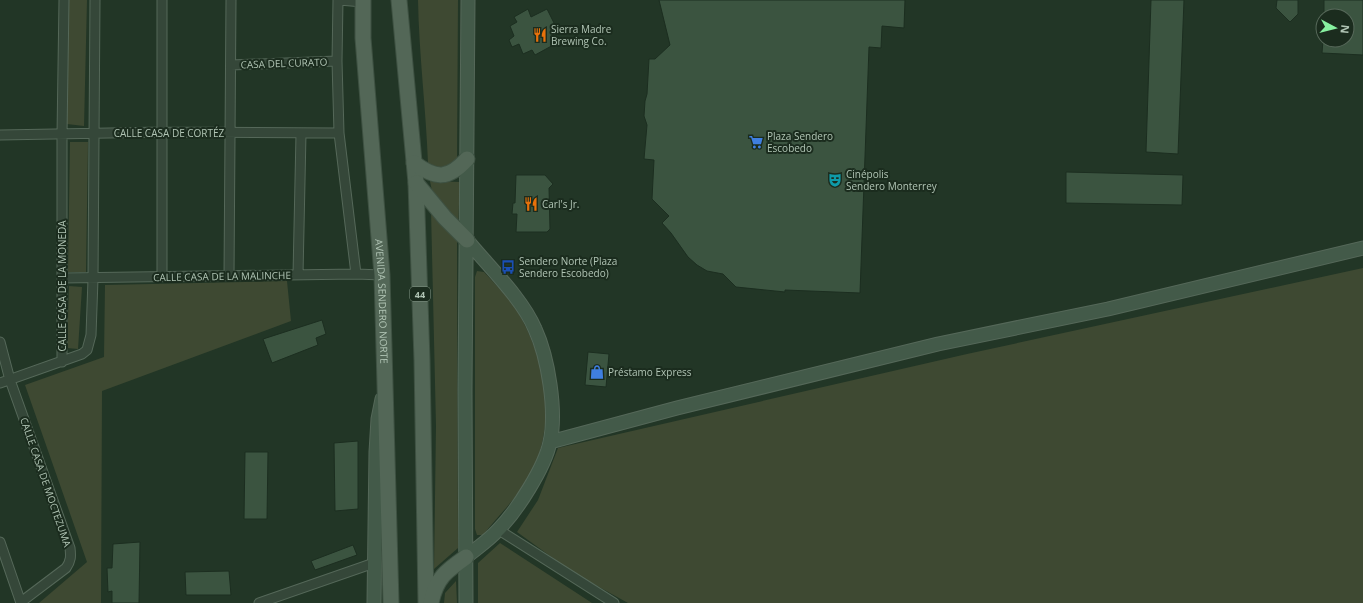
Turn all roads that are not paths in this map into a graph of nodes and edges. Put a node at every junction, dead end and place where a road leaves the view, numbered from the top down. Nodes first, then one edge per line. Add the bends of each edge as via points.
1 (64, 0) edge
2 (95, 0) edge
3 (162, 0) edge
4 (231, 0) edge
5 (339, 0) edge
6 (363, 0) edge
7 (407, 0) edge
8 (468, 0) edge
9 (400, 7) edge
10 (337, 61) junction
11 (231, 65) junction
12 (163, 132) junction
13 (231, 132) junction
14 (338, 133) junction
15 (94, 134) junction
16 (301, 134) junction
17 (0, 135) edge
18 (62, 135) junction
19 (467, 160) junction
20 (414, 163) junction
21 (416, 183) junction
22 (467, 240) junction
23 (1363, 248) edge
24 (356, 274) junction
25 (298, 275) junction
26 (382, 275) junction
27 (162, 276) junction
28 (229, 276) junction
29 (63, 278) junction
30 (93, 279) junction
31 (0, 342) edge
32 (62, 362) junction
33 (10, 380) junction
34 (0, 383) edge
35 (385, 383) junction
36 (550, 442) junction
37 (498, 530) junction
38 (0, 542) edge
39 (466, 557) junction
40 (374, 563) junction
41 (21, 602) edge
42 (259, 603) edge
43 (374, 603) edge
44 (391, 603) edge
45 (426, 603) edge
46 (431, 603) edge
47 (466, 603) edge
48 (614, 603) edge

1 - 18 street, CALLE CASA DE LA MONEDA
2 - 15 street, CALLE CASA DE LA MONEDA
3 - 12 street
4 - 11 street
5 - 6 street
5 - 10 street
6 - 26 main road, AVENIDA SENDERO NORTE via 362,38
7 - 9 main road
8 - 19 street
9 - 20 main road, 44
10 - 11 street, CASA DEL CURATO
10 - 14 street
11 - 13 street
12 - 13 street, CALLE CASA DE CORTÉZ
12 - 15 street, CALLE CASA DE CORTÉZ
12 - 27 street
13 - 16 street, CALLE CASA DE CORTÉZ
13 - 28 street
14 - 16 street, CALLE CASA DE CORTÉZ
14 - 24 street
15 - 18 street, CALLE CASA DE CORTÉZ
15 - 30 street, CALLE CASA DE LA MONEDA
16 - 25 street
17 - 18 street, CALLE CASA DE CORTÉZ
18 - 29 street, CALLE CASA DE LA MONEDA
19 - 20 main road via 446,176 426,172
19 - 22 street
20 - 21 main road, 44
21 - 22 main road
21 - 45 main road, 44
22 - 36 street via 518,300 535,328 548,367
22 - 39 street
23 - 36 street via 1108,309 938,344
24 - 25 street, CALLE CASA DE LA MALINCHE
24 - 26 street, CALLE CASA DE LA MALINCHE
25 - 28 street, CALLE CASA DE LA MALINCHE
26 - 35 main road, AVENIDA SENDERO NORTE
27 - 28 street, CALLE CASA DE LA MALINCHE
27 - 30 street, CALLE CASA DE LA MALINCHE
29 - 30 street, CALLE CASA DE LA MALINCHE
29 - 32 street, CALLE CASA DE LA MONEDA
30 - 32 street, CALLE CASA DE LA MONEDA via 89,344 82,354
31 - 33 street, CALLE CASA DE MOCTEZUMA
32 - 33 street
33 - 34 street
33 - 41 street, CALLE CASA DE MOCTEZUMA via 71,556 66,568
35 - 40 street via 378,418
35 - 44 main road, AVENIDA SENDERO NORTE
36 - 37 street via 532,483
37 - 39 street
37 - 48 street
38 - 41 street
39 - 46 main road via 441,576
39 - 47 street
40 - 42 street
40 - 43 street

